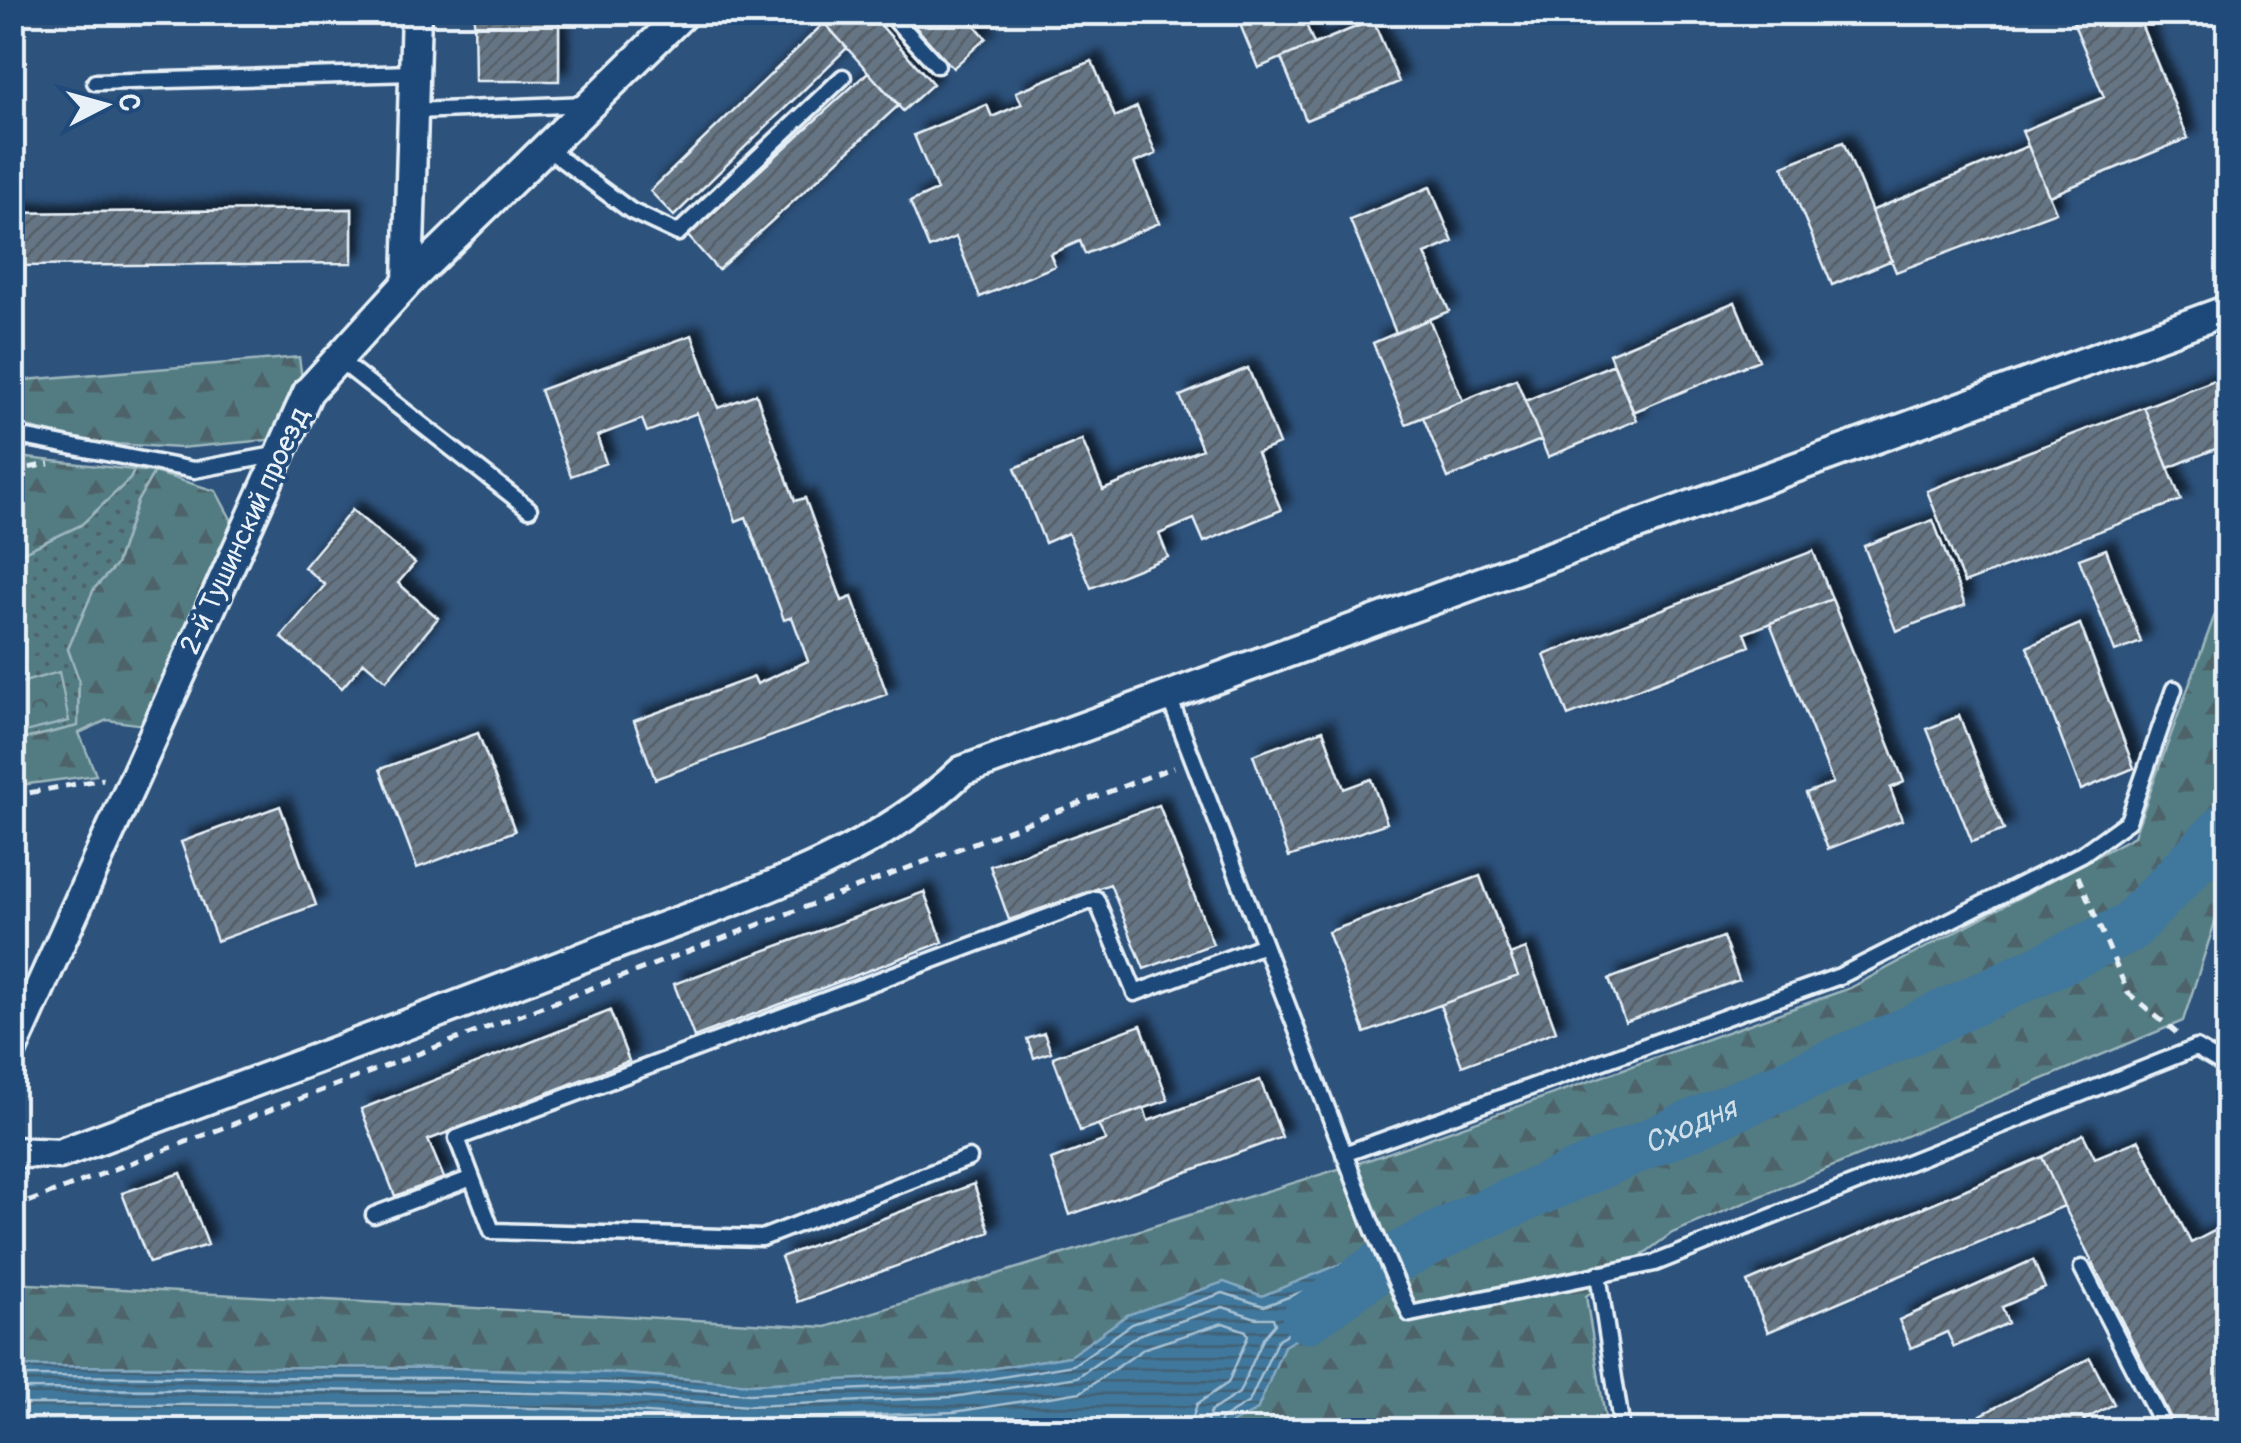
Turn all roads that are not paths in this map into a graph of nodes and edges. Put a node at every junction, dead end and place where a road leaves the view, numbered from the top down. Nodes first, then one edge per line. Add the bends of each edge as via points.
1 (416, 12) edge
2 (686, 12) edge
3 (888, 12) edge
4 (937, 65) dead end
5 (414, 73) junction
6 (843, 77) dead end
7 (95, 82) dead end
8 (591, 104) junction
9 (414, 111) junction
10 (546, 148) junction
11 (408, 282) junction
12 (2228, 310) edge
13 (338, 360) junction
14 (12, 435) edge
15 (280, 454) junction
16 (529, 509) dead end
17 (2174, 689) dead end
18 (1170, 696) junction
19 (1264, 946) junction
20 (12, 1050) edge
21 (2228, 1067) edge
22 (12, 1152) edge
23 (1344, 1154) junction
24 (969, 1158) dead end
25 (472, 1178) junction
26 (374, 1216) dead end
27 (2082, 1268) dead end
28 (1598, 1274) junction
29 (1622, 1430) edge
30 (2164, 1430) edge

1 - 5 street
2 - 8 street, 2-й Тушинский проезд
3 - 4 lane
5 - 7 lane
5 - 9 street
6 - 10 lane via 678,233 632,211
8 - 9 lane
8 - 10 street, 2-й Тушинский проезд
9 - 11 street
10 - 11 street, 2-й Тушинский проезд
11 - 13 street, 2-й Тушинский проезд
12 - 18 street
13 - 15 street, 2-й Тушинский проезд via 308,392
13 - 16 lane
14 - 15 lane via 194,470
15 - 20 street, 2-й Тушинский проезд
17 - 23 lane via 2128,821 2082,854 1840,976
18 - 19 lane
18 - 22 street via 962,771 930,802 825,863 59,1154
19 - 23 lane
19 - 25 lane via 1135,993 1096,900 457,1138
21 - 28 lane via 2196,1048 1655,1262
23 - 28 lane via 1410,1314
24 - 25 lane via 762,1238 492,1230
25 - 26 lane
27 - 30 lane
28 - 29 lane

